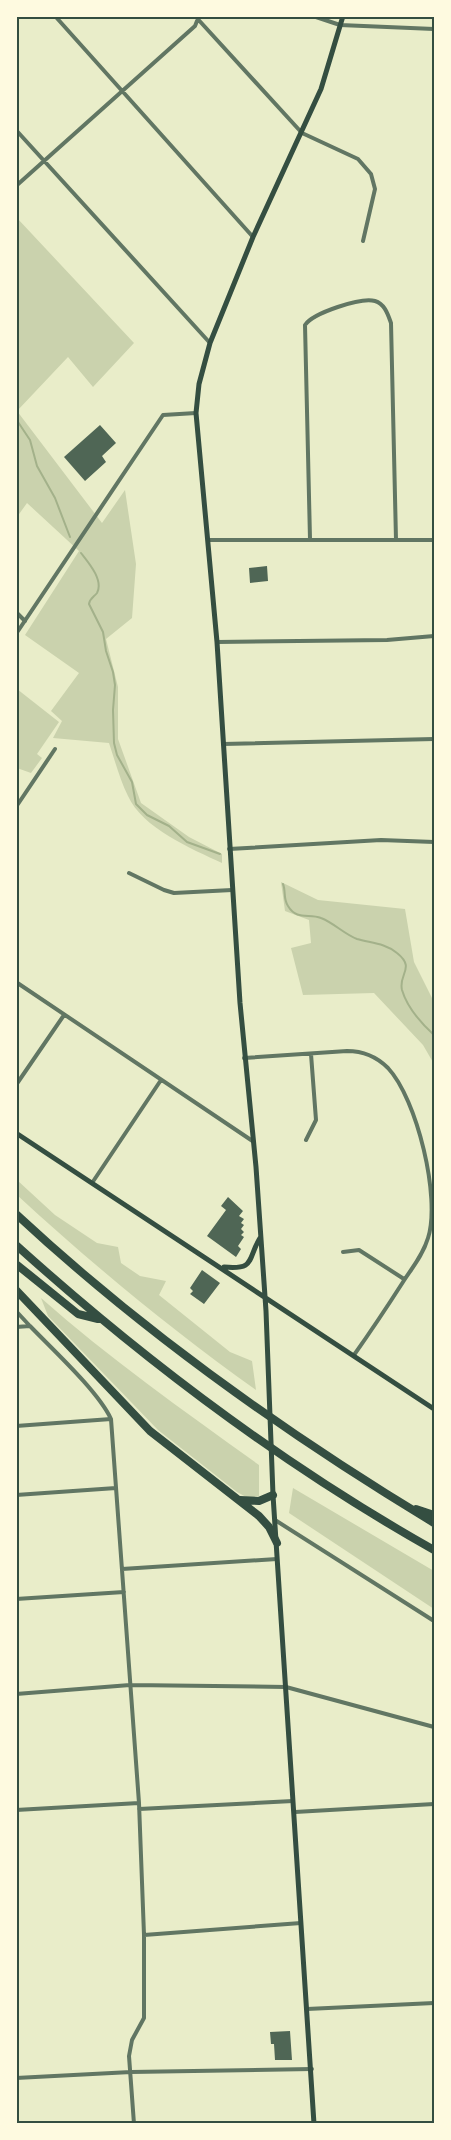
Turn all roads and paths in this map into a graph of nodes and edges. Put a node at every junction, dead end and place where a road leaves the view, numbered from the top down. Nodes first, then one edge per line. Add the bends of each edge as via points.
1 (55, 16) edge
2 (313, 16) edge
3 (343, 16) edge
4 (197, 18) edge
5 (340, 25) junction
6 (435, 29) edge
7 (122, 92) junction
8 (16, 130) edge
9 (302, 133) junction
10 (44, 161) junction
11 (16, 186) edge
12 (253, 237) junction
13 (363, 241) dead end
14 (210, 343) junction
15 (196, 413) junction
16 (310, 539) junction
17 (209, 540) junction
18 (396, 540) junction
19 (435, 540) edge
20 (16, 612) edge
21 (25, 621) junction
22 (16, 634) edge
23 (435, 636) edge
24 (217, 642) junction
25 (435, 739) edge
26 (223, 744) junction
27 (55, 749) dead end
28 (16, 807) edge
29 (435, 842) edge
30 (229, 849) junction
31 (129, 873) dead end
32 (232, 890) junction
33 (16, 982) edge
34 (64, 1015) junction
35 (311, 1054) junction
36 (244, 1058) junction
37 (161, 1080) junction
38 (16, 1085) edge
39 (16, 1133) edge
40 (306, 1140) dead end
41 (254, 1142) junction
42 (92, 1183) junction
43 (16, 1214) edge
44 (261, 1237) junction
45 (16, 1245) edge
46 (343, 1252) dead end
47 (16, 1264) edge
48 (221, 1266) junction
49 (404, 1279) junction
50 (16, 1290) edge
51 (265, 1296) junction
52 (16, 1311) edge
53 (99, 1319) junction
54 (30, 1326) junction
55 (16, 1327) edge
56 (354, 1355) junction
57 (435, 1409) edge
58 (111, 1419) junction
59 (16, 1426) edge
60 (116, 1488) junction
61 (273, 1490) junction
62 (16, 1495) edge
63 (238, 1500) junction
64 (408, 1507) junction
65 (435, 1515) edge
66 (275, 1520) junction
67 (435, 1523) edge
68 (277, 1543) junction
69 (435, 1550) edge
70 (278, 1559) junction
71 (122, 1569) junction
72 (124, 1592) junction
73 (16, 1599) edge
74 (435, 1621) edge
75 (130, 1685) junction
76 (286, 1687) junction
77 (16, 1694) edge
78 (435, 1727) edge
79 (293, 1801) junction
80 (139, 1803) junction
81 (435, 1804) edge
82 (139, 1809) junction
83 (16, 1810) edge
84 (295, 1812) junction
85 (302, 1923) junction
86 (144, 1935) junction
87 (435, 2003) edge
88 (307, 2009) junction
89 (312, 2069) junction
90 (131, 2072) junction
91 (16, 2078) edge
92 (134, 2124) edge
93 (314, 2124) edge

1 - 7 street
2 - 5 street
3 - 5 main road
4 - 7 street via 195,26
4 - 9 street
5 - 6 street
5 - 9 main road via 321,89
7 - 10 street
7 - 12 street
8 - 10 street
9 - 12 main road
9 - 13 street via 358,159 371,174 375,189
10 - 11 street
10 - 14 street
12 - 14 main road
14 - 15 main road
15 - 17 main road
15 - 21 street via 163,415
16 - 17 street
16 - 18 street
16 - 18 street via 305,325 315,316 364,301 377,301 391,323
17 - 24 main road
18 - 19 street
20 - 21 street
21 - 22 street
23 - 24 street
24 - 26 main road
25 - 26 street
26 - 30 main road
27 - 28 street
29 - 30 street via 381,840
30 - 32 main road
31 - 32 street via 174,893
32 - 36 main road
33 - 34 street
34 - 37 street
34 - 38 street
35 - 36 street
35 - 40 street via 316,1120
35 - 49 street via 357,1051 380,1061 394,1076 417,1124 424,1146 432,1216 424,1249
36 - 41 main road
37 - 41 street
37 - 42 street
39 - 42 main road
41 - 44 main road
42 - 48 main road
43 - 64 highway via 206,1373
44 - 48 main road via 247,1265
44 - 51 main road
45 - 53 highway
46 - 49 street via 359,1250
47 - 53 highway via 78,1314
48 - 51 main road
49 - 56 street
50 - 63 highway via 150,1431
51 - 56 main road
51 - 61 main road
52 - 54 street
53 - 69 highway via 294,1465
54 - 55 street
54 - 58 street via 75,1373
56 - 57 main road
58 - 59 street
58 - 60 street
60 - 62 street
60 - 71 street
61 - 63 highway via 259,1501
61 - 66 main road
63 - 68 highway via 266,1523
64 - 65 highway
64 - 67 highway
66 - 68 main road
66 - 74 street
68 - 70 main road
70 - 71 street
70 - 76 main road
71 - 72 street
72 - 73 street
72 - 75 street
75 - 76 street
75 - 77 street
75 - 80 street
76 - 78 street
76 - 79 main road
79 - 82 street
79 - 84 main road
80 - 82 street
80 - 83 street
81 - 84 street
82 - 86 street
84 - 85 main road
85 - 86 street
85 - 88 main road
86 - 90 street via 144,2018 132,2040
87 - 88 street
88 - 89 main road
89 - 90 street
89 - 93 main road
90 - 91 street
90 - 92 street

